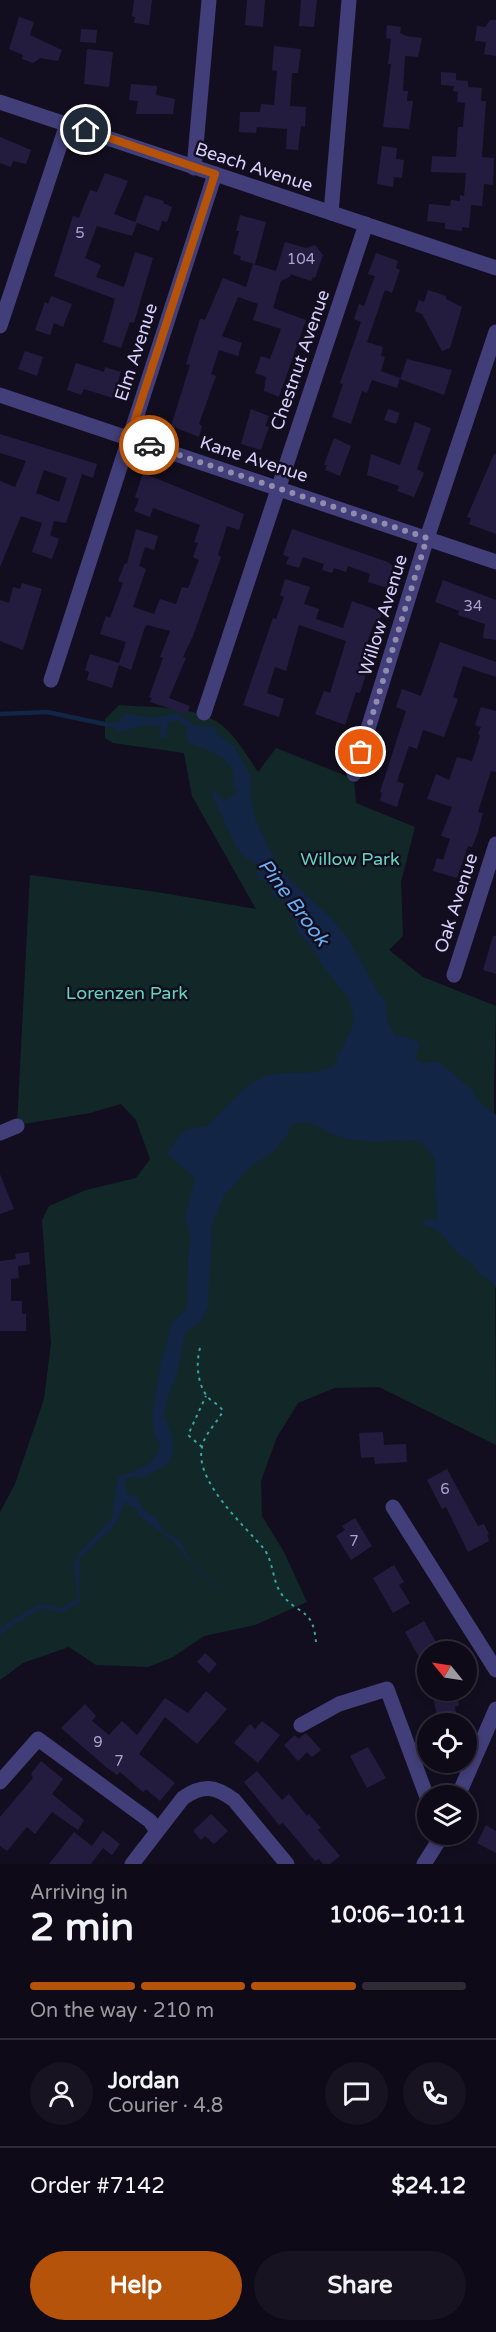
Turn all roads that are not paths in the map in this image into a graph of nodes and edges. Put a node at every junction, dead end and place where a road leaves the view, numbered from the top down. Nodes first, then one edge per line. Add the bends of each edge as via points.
1 (209, 0) edge
2 (349, 0) edge
3 (0, 102) edge
4 (67, 124) junction
5 (194, 168) junction
6 (215, 174) junction
7 (332, 213) junction
8 (366, 224) junction
9 (496, 268) edge
10 (0, 326) edge
11 (496, 332) edge
12 (0, 395) edge
13 (129, 438) junction
14 (278, 488) junction
15 (427, 538) junction
16 (496, 561) edge
17 (51, 680) dead end
18 (204, 713) dead end
19 (354, 774) dead end
20 (496, 844) edge
21 (454, 975) dead end
22 (17, 1126) dead end
23 (0, 1133) edge
24 (393, 1507) dead end
25 (496, 1670) edge
26 (496, 1709) edge
27 (301, 1725) dead end
28 (0, 1782) edge
29 (422, 1785) edge
30 (463, 1785) edge
31 (157, 1832) junction
32 (436, 1845) edge
33 (132, 1864) edge
34 (287, 1864) edge
35 (424, 1864) edge

1 - 5 street
2 - 7 street
3 - 4 street, Beach Avenue
4 - 5 street, Beach Avenue
4 - 10 street
5 - 6 street, Beach Avenue
6 - 7 street, Beach Avenue
6 - 13 street, Elm Avenue
7 - 8 street, Beach Avenue
8 - 9 street, Beach Avenue
8 - 14 street, Chestnut Avenue
11 - 15 street, Willow Avenue
12 - 13 street, Kane Avenue
13 - 14 street, Kane Avenue
13 - 17 street, Elm Avenue
14 - 15 street, Kane Avenue
14 - 18 street, Chestnut Avenue
15 - 16 street, Kane Avenue
15 - 19 street, Willow Avenue
20 - 21 street, Oak Avenue
22 - 23 street
24 - 25 street
26 - 30 street
27 - 29 street via 339,1704 387,1689
28 - 31 street via 38,1739 150,1821
31 - 33 street
31 - 34 street via 183,1798 194,1791 214,1788 234,1800
32 - 35 street

